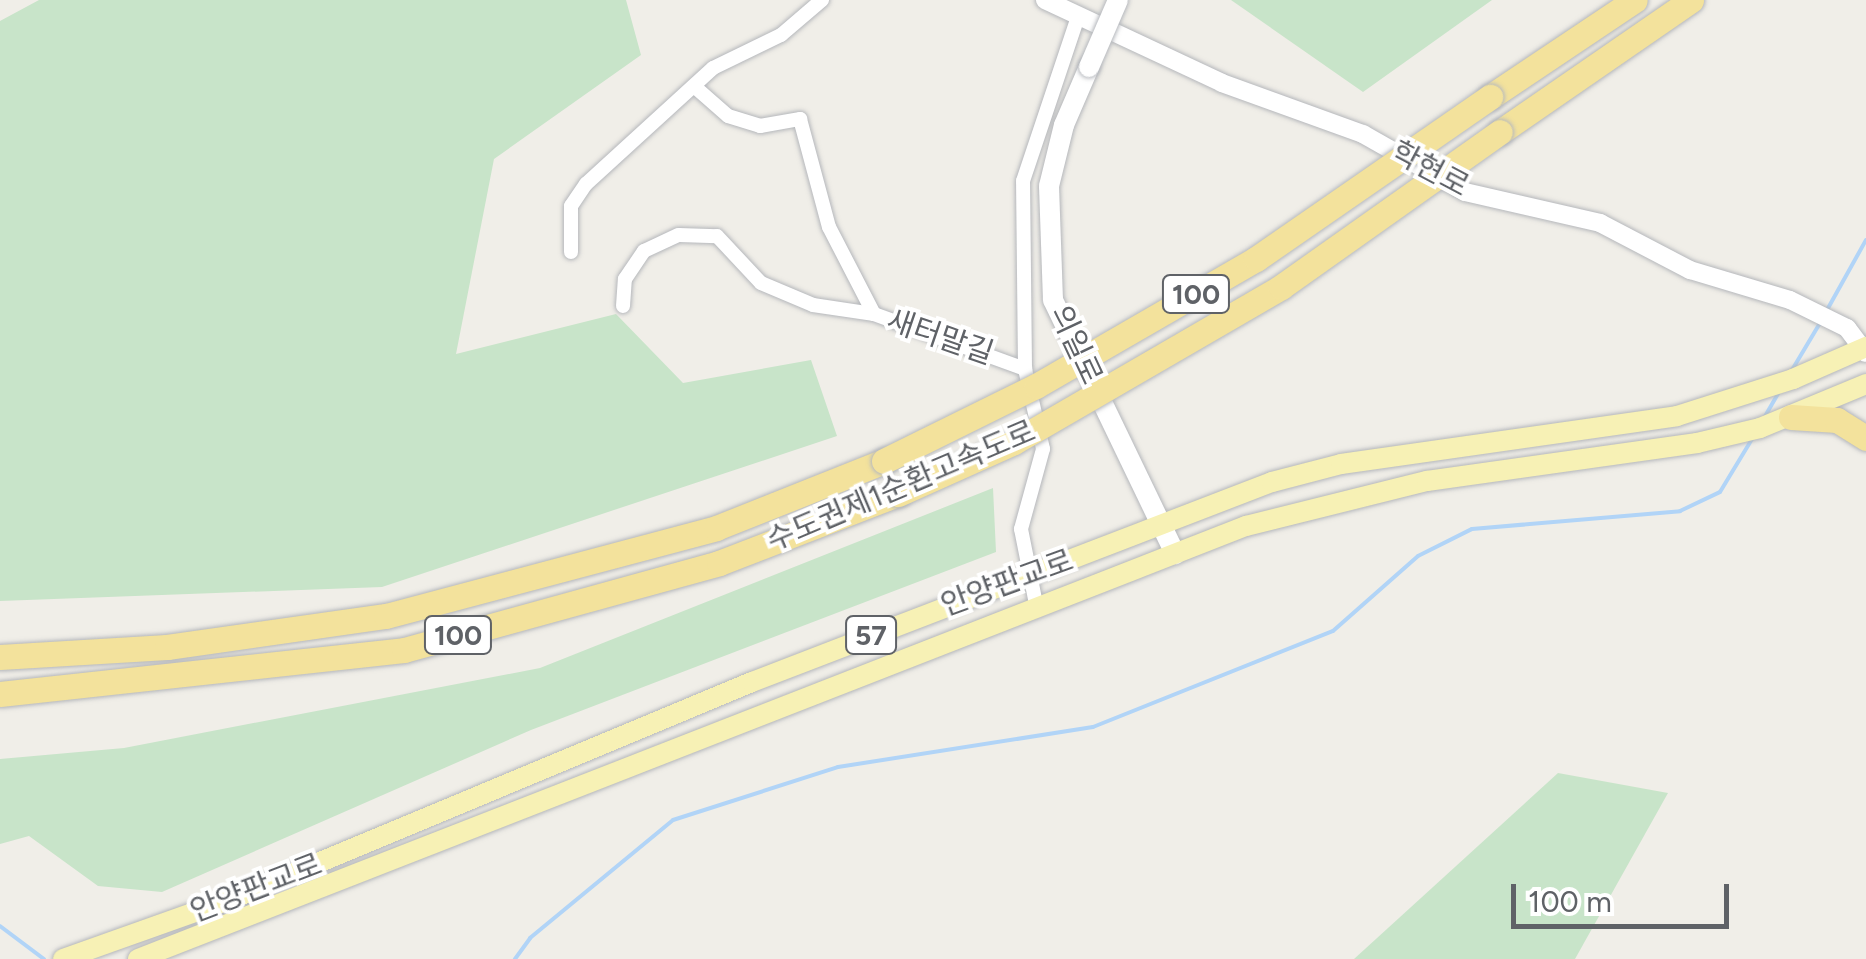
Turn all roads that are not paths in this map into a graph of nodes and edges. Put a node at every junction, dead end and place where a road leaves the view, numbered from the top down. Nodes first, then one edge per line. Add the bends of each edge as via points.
1 (822, 0) edge
2 (1045, 0) edge
3 (1118, 0) edge
4 (1635, 0) edge
5 (1691, 0) edge
6 (1078, 17) junction
7 (694, 88) junction
8 (571, 252) dead end
9 (623, 306) dead end
10 (874, 314) junction
11 (1865, 349) edge
12 (1025, 370) junction
13 (1866, 384) edge
14 (1784, 419) junction
15 (1866, 438) edge
16 (1163, 526) junction
17 (1175, 554) junction
18 (1026, 575) junction
19 (1036, 608) junction
20 (0, 657) edge
21 (0, 694) edge
22 (63, 959) edge
23 (138, 959) edge

1 - 7 street via 781,35 713,68
2 - 6 street, 학현로
3 - 16 main road, 의일로, bridge via 1064,124 1049,186 1053,300
4 - 20 highway, 수도권제1순환고속도로 / 100, bridge via 1256,259 1036,386 884,461 716,528 386,616 167,646
5 - 21 highway, 수도권제1순환고속도로 / 100, bridge via 1281,286 1014,442 898,494 719,563 404,650
6 - 11 street, 학현로 via 1222,83 1363,134 1465,192 1600,222 1690,270 1790,300 1848,328
6 - 12 street via 1023,181
7 - 8 street via 586,184 571,206
7 - 10 street, 새터말길 via 728,116 760,126 800,119 829,227
9 - 10 street via 625,278 644,250 679,235 717,236 761,283 812,305
10 - 12 street, 새터말길
11 - 16 main road, 안양판교로 / 57 via 1677,416 1342,464 1272,482
12 - 18 street, 새터말길 via 1043,450 1021,529
13 - 14 main road, 안양판교로 / 57
14 - 15 highway via 1837,420
14 - 17 main road, 안양판교로 / 57 via 1697,444 1349,496
16 - 17 main road, 의일로
16 - 18 main road, 안양판교로 / 57
17 - 19 main road, 안양판교로 / 57
18 - 19 street, 새터말길
18 - 22 main road, 안양판교로 / 57
19 - 23 main road, 안양판교로 / 57

